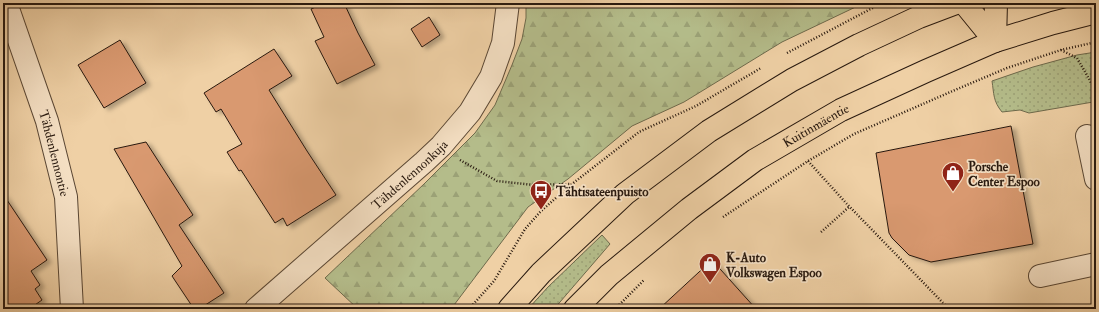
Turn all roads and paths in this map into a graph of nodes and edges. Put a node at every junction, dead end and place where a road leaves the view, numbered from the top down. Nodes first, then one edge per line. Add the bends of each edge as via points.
1 (6, 3) edge
2 (508, 3) edge
3 (956, 3) edge
4 (964, 3) edge
5 (996, 3) edge
6 (1096, 12) edge
7 (995, 41) junction
8 (1096, 42) edge
9 (1061, 50) junction
10 (1096, 92) edge
11 (1087, 136) dead end
12 (441, 146) junction
13 (808, 161) junction
14 (1096, 179) edge
15 (572, 184) dead end
16 (850, 206) junction
17 (721, 218) dead end
18 (821, 232) dead end
19 (1096, 264) edge
20 (648, 276) dead end
21 (1040, 276) dead end
22 (947, 307) dead end
23 (72, 309) edge
24 (256, 309) edge
25 (509, 309) edge
26 (575, 309) edge
27 (615, 309) edge

1 - 23 street, Tähdenlennontie via 47,121 66,197
2 - 12 street, Tähdenlennonkuja via 503,43 491,77 470,112
3 - 25 main road via 919,17 846,52 792,80 709,131 625,194 541,273
4 - 7 main road
5 - 7 main road
6 - 7 main road, Kuitinmäentie
7 - 26 main road, Kuitinmäentie via 841,110 755,160 689,209 609,275
8 - 9 path
9 - 10 path via 1077,58
9 - 13 path via 1007,68 854,134
11 - 14 street
12 - 15 path via 451,156 497,181 534,185
12 - 24 street, Tähdenlennonkuja
13 - 16 path
13 - 17 path
16 - 18 path
16 - 22 path
19 - 21 street
20 - 27 path

